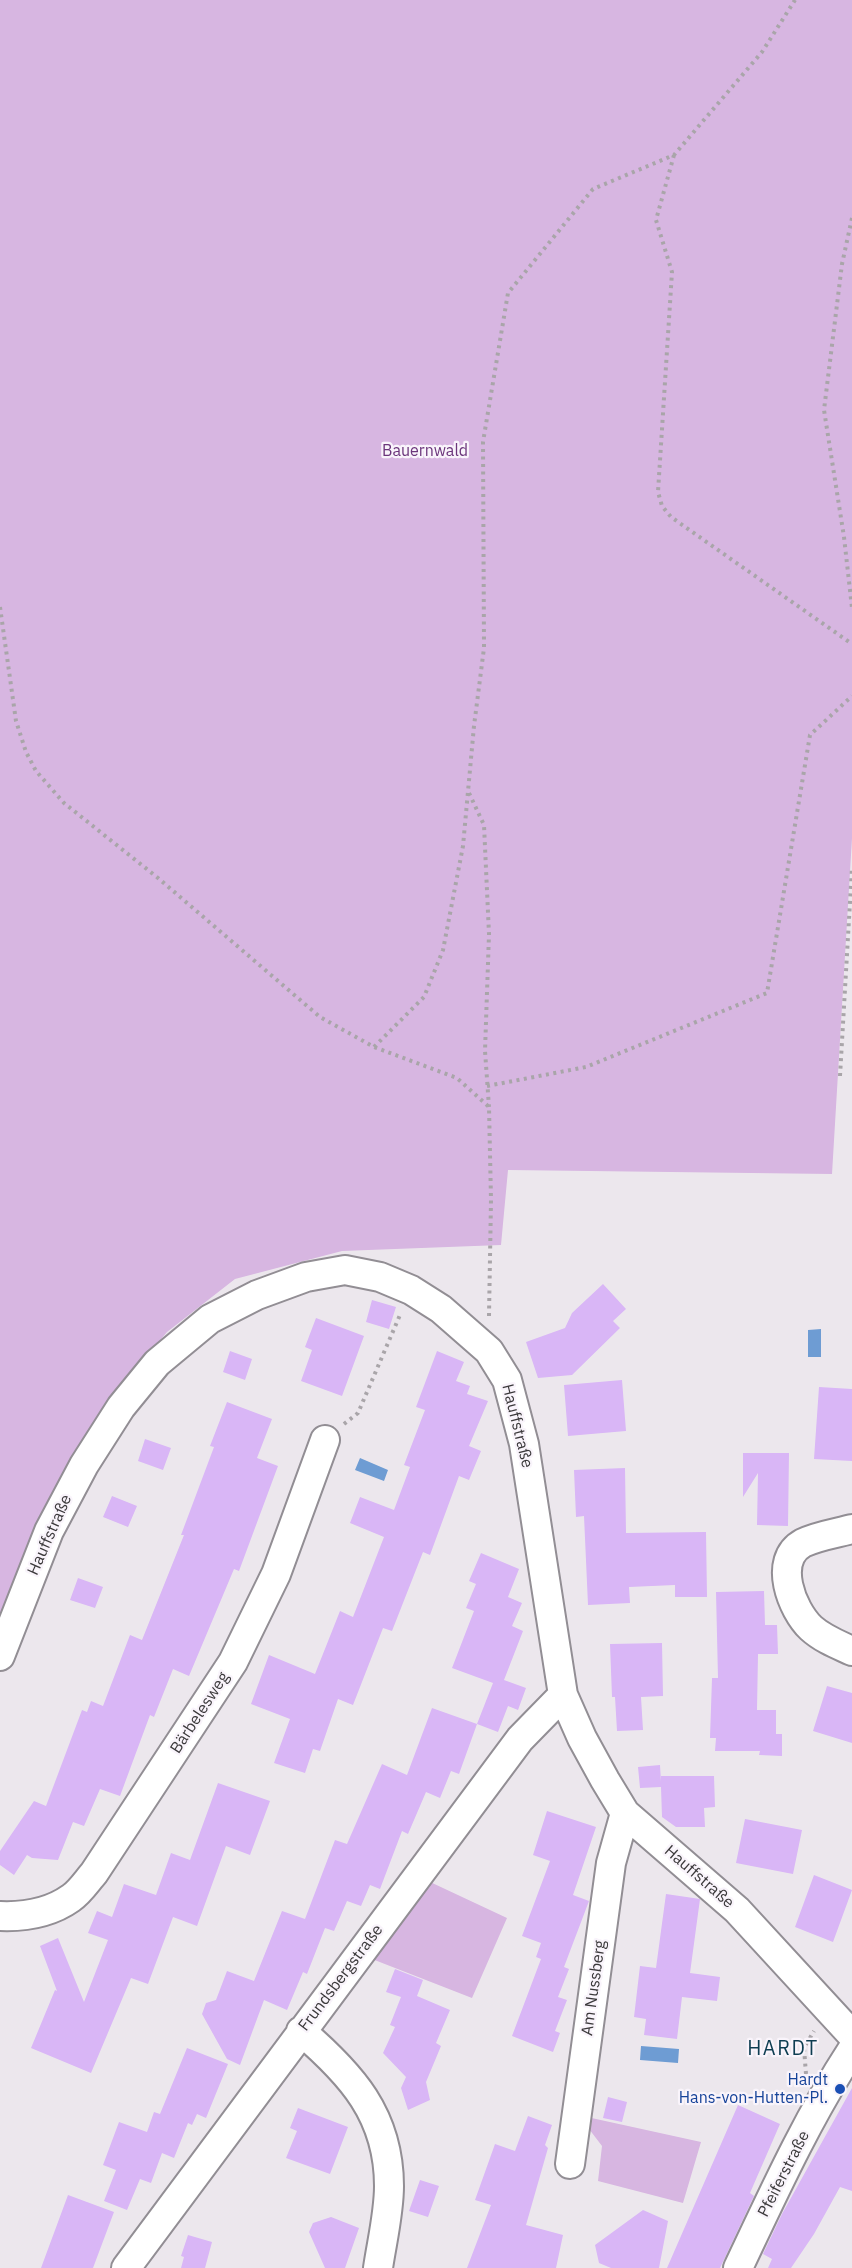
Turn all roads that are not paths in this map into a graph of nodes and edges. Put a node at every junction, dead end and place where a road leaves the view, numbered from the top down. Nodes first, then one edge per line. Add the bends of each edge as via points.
1 (325, 1440) road end
2 (852, 1529) edge
3 (852, 1652) edge
4 (0, 1656) edge
5 (563, 1695) junction
6 (626, 1813) junction
7 (0, 1916) edge
8 (301, 2031) junction
9 (852, 2035) edge
10 (852, 2050) edge
11 (844, 2077) edge
12 (570, 2164) dead end
13 (126, 2268) edge
14 (378, 2268) edge
15 (738, 2268) edge

1 - 7 street, Bärbelesweg via 276,1574 233,1662 94,1874 72,1897 46,1911 21,1917
2 - 3 street via 803,1543 786,1562 785,1573 804,1621 820,1635
4 - 5 street, Hauffstraße via 49,1531 84,1465 121,1407 157,1364 210,1319 257,1295 306,1277 345,1270 380,1277 441,1309 489,1351 507,1380 524,1444
5 - 6 street, Hauffstraße via 582,1738
5 - 8 street, Frundsbergstraße via 520,1739
6 - 9 street, Hauffstraße via 738,1910
6 - 12 street, Am Nussberg via 611,1863
8 - 13 street, Frundsbergstraße
8 - 14 street via 352,2081 378,2125 387,2157 389,2186
10 - 11 street, Pfeiferstraße
11 - 15 street, Pfeiferstraße via 818,2107

